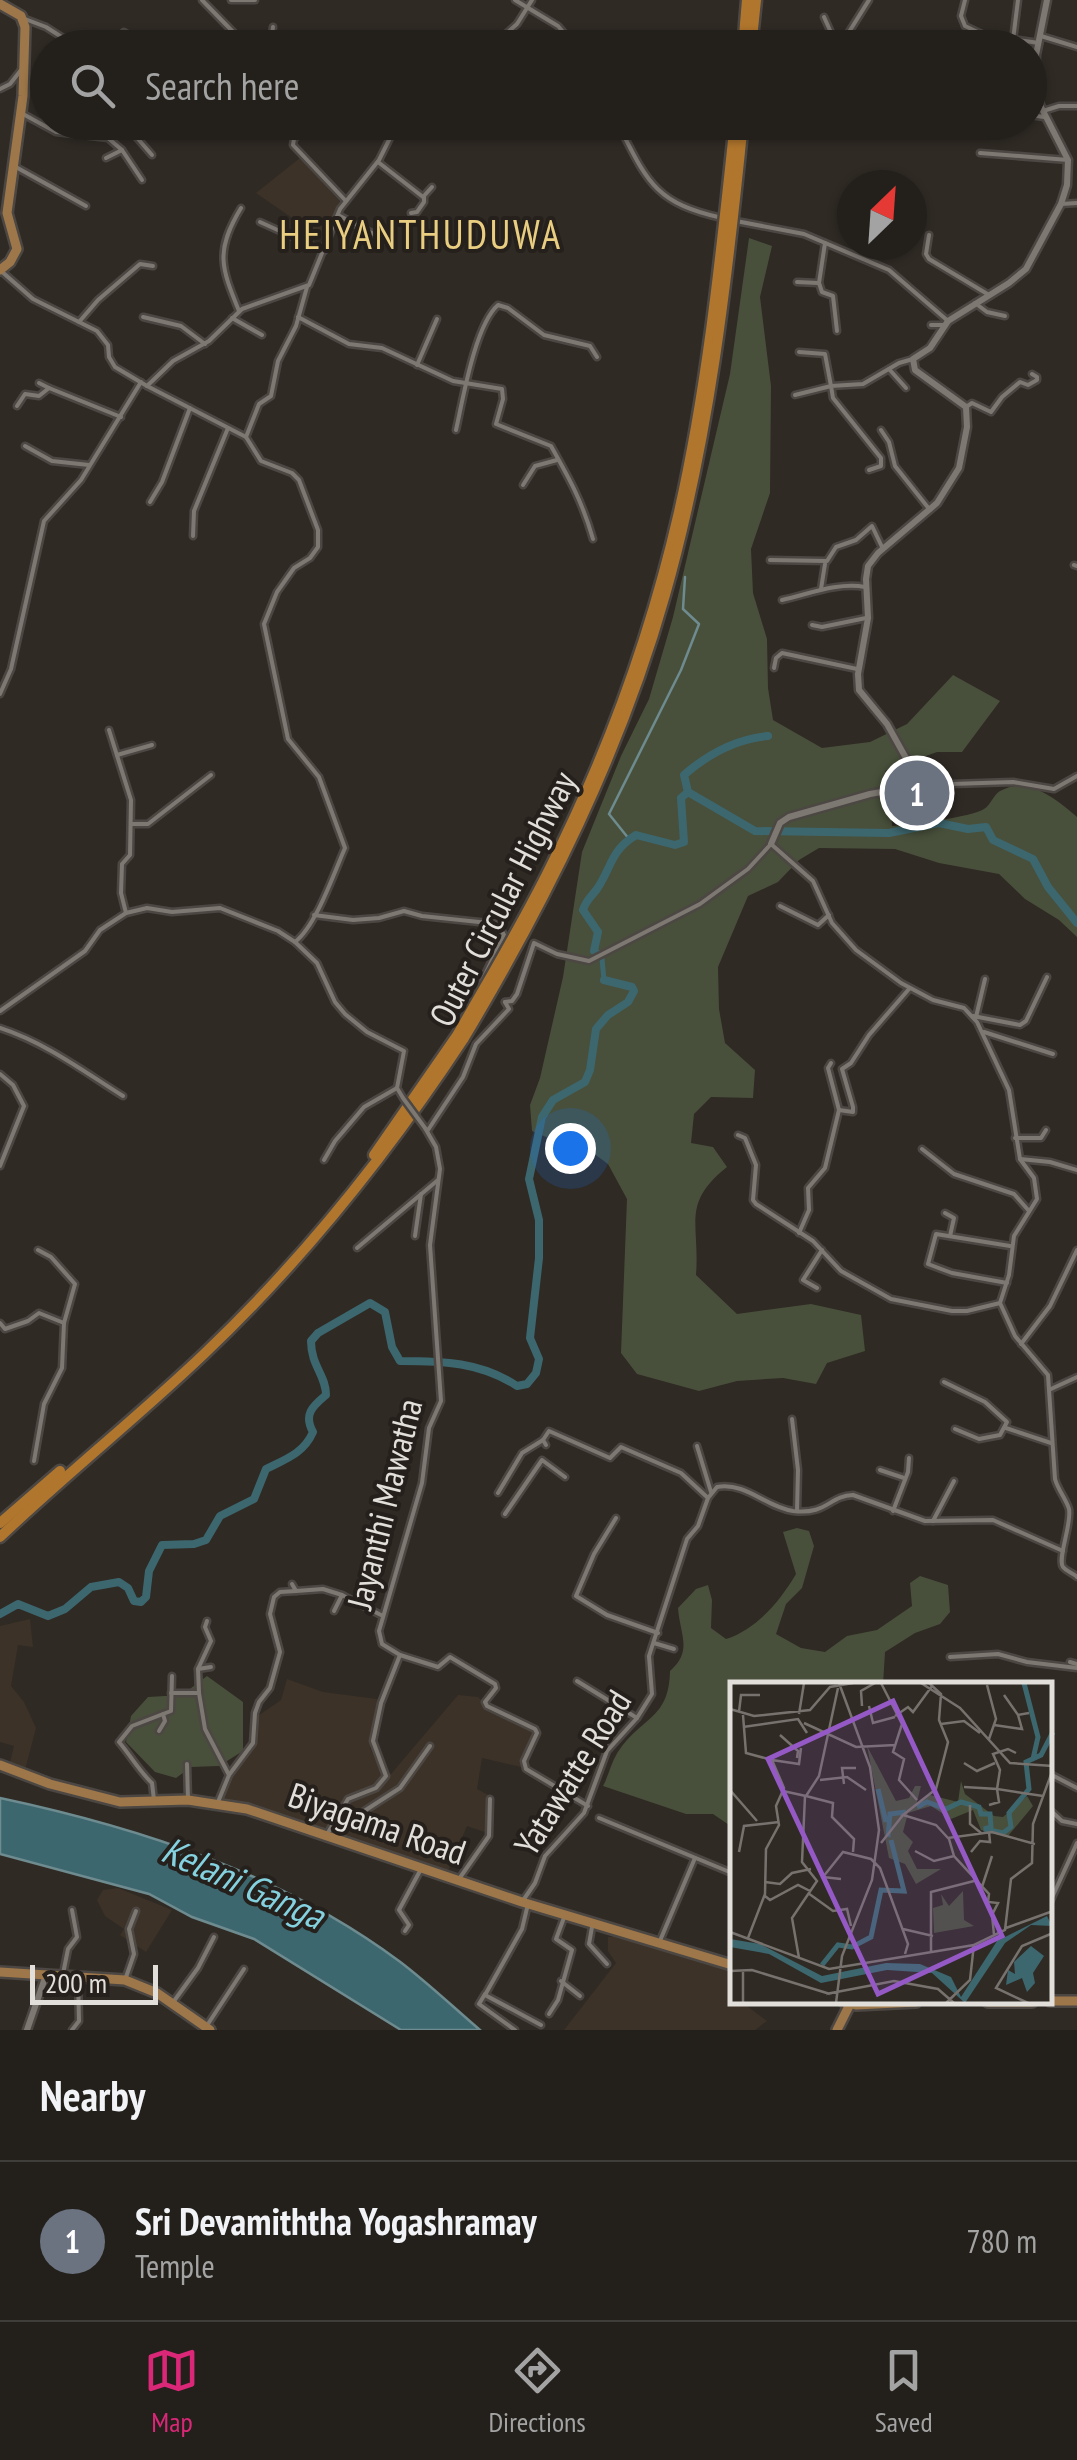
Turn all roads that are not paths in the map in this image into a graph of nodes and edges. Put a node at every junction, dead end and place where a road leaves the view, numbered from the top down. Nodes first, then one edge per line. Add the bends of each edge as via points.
1 (202, 0) edge
2 (231, 0) edge
3 (255, 0) edge
4 (515, 0) edge
5 (532, 0) edge
6 (747, 0) edge
7 (756, 0) edge
8 (869, 0) edge
9 (965, 0) edge
10 (1018, 0) edge
11 (1047, 0) edge
12 (0, 4) edge
13 (528, 8) junction
14 (824, 17) dead end
15 (25, 19) junction
16 (273, 27) dead end
17 (51, 30) edge
18 (231, 30) edge
19 (273, 30) edge
20 (510, 30) edge
21 (561, 30) edge
22 (744, 30) edge
23 (753, 30) edge
24 (830, 30) edge
25 (850, 30) edge
26 (973, 30) edge
27 (1014, 30) edge
28 (1042, 30) edge
29 (1047, 40) edge
30 (1077, 46) edge
31 (24, 66) junction
32 (0, 89) edge
33 (1077, 106) edge
34 (20, 112) junction
35 (1047, 113) edge
36 (30, 118) edge
37 (1047, 118) edge
38 (110, 140) edge
39 (138, 140) edge
40 (294, 140) edge
41 (389, 140) edge
42 (627, 140) edge
43 (733, 140) edge
44 (741, 140) edge
45 (122, 150) junction
46 (980, 153) dead end
47 (152, 156) dead end
48 (106, 158) dead end
49 (1068, 160) junction
50 (378, 162) junction
51 (14, 166) junction
52 (142, 180) dead end
53 (432, 187) dead end
54 (424, 196) junction
55 (346, 202) junction
56 (1077, 203) edge
57 (1061, 204) junction
58 (86, 206) dead end
59 (241, 208) dead end
60 (411, 212) dead end
61 (338, 215) junction
62 (260, 222) dead end
63 (929, 235) dead end
64 (385, 240) dead end
65 (825, 242) junction
66 (837, 247) edge
67 (324, 251) junction
68 (866, 260) edge
69 (154, 266) dead end
70 (0, 270) edge
71 (798, 282) dead end
72 (819, 283) junction
73 (307, 287) junction
74 (990, 295) junction
75 (974, 303) junction
76 (239, 311) junction
77 (1005, 316) dead end
78 (143, 317) dead end
79 (232, 318) junction
80 (298, 318) junction
81 (437, 319) dead end
82 (79, 322) junction
83 (946, 323) junction
84 (931, 325) dead end
85 (837, 332) dead end
86 (262, 335) dead end
87 (205, 344) junction
88 (799, 352) dead end
89 (597, 357) dead end
90 (913, 359) junction
91 (416, 365) junction
92 (889, 369) junction
93 (1032, 374) dead end
94 (39, 382) dead end
95 (467, 383) junction
96 (144, 384) junction
97 (831, 386) junction
98 (49, 388) junction
99 (906, 388) dead end
100 (795, 395) dead end
101 (17, 406) dead end
102 (966, 407) junction
103 (190, 408) junction
104 (121, 417) junction
105 (228, 428) junction
106 (456, 430) dead end
107 (881, 430) dead end
108 (246, 438) junction
109 (25, 446) dead end
110 (557, 460) junction
111 (90, 465) junction
112 (869, 470) dead end
113 (522, 486) dead end
114 (150, 502) dead end
115 (930, 510) junction
116 (193, 536) dead end
117 (592, 539) dead end
118 (884, 549) junction
119 (770, 560) dead end
120 (825, 562) junction
121 (867, 587) junction
122 (822, 589) junction
123 (782, 600) dead end
124 (868, 618) junction
125 (812, 624) dead end
126 (774, 668) dead end
127 (859, 669) junction
128 (0, 694) edge
129 (109, 730) dead end
130 (152, 745) dead end
131 (117, 755) junction
132 (211, 775) dead end
133 (1077, 776) edge
134 (921, 786) junction
135 (132, 824) junction
136 (771, 842) junction
137 (780, 906) dead end
138 (126, 913) junction
139 (314, 914) junction
140 (829, 915) junction
141 (295, 942) junction
142 (1048, 977) dead end
143 (986, 979) dead end
144 (909, 988) junction
145 (506, 1002) junction
146 (0, 1010) edge
147 (974, 1016) junction
148 (0, 1028) edge
149 (984, 1032) junction
150 (462, 1036) junction
151 (1053, 1054) dead end
152 (831, 1064) dead end
153 (0, 1074) edge
154 (397, 1088) junction
155 (123, 1096) dead end
156 (839, 1110) junction
157 (426, 1130) junction
158 (1046, 1130) dead end
159 (738, 1135) dead end
160 (1014, 1138) junction
161 (922, 1149) dead end
162 (1020, 1159) junction
163 (324, 1160) dead end
164 (0, 1166) edge
165 (1077, 1170) edge
166 (438, 1180) junction
167 (421, 1194) junction
168 (1029, 1210) junction
169 (944, 1213) dead end
170 (799, 1232) junction
171 (415, 1236) dead end
172 (950, 1236) junction
173 (1010, 1246) junction
174 (357, 1248) dead end
175 (38, 1250) dead end
176 (822, 1250) junction
177 (1077, 1250) edge
178 (1007, 1282) junction
179 (817, 1288) dead end
180 (1000, 1303) junction
181 (64, 1322) junction
182 (0, 1323) edge
183 (1020, 1344) junction
184 (1077, 1377) edge
185 (944, 1382) dead end
186 (1050, 1389) junction
187 (792, 1419) dead end
188 (1006, 1428) junction
189 (955, 1429) dead end
190 (1051, 1443) junction
191 (697, 1446) dead end
192 (909, 1458) dead end
193 (34, 1461) dead end
194 (880, 1470) dead end
195 (565, 1476) dead end
196 (906, 1478) junction
197 (954, 1481) dead end
198 (498, 1493) dead end
199 (710, 1495) junction
200 (797, 1511) junction
201 (893, 1511) junction
202 (506, 1514) dead end
203 (14, 1517) junction
204 (616, 1518) dead end
205 (0, 1522) edge
206 (933, 1522) junction
207 (0, 1539) edge
208 (1063, 1552) junction
209 (1077, 1577) edge
210 (292, 1584) dead end
211 (296, 1591) junction
212 (342, 1595) junction
213 (334, 1612) dead end
214 (381, 1615) junction
215 (207, 1621) dead end
216 (658, 1633) junction
217 (654, 1643) junction
218 (674, 1649) dead end
219 (400, 1654) junction
220 (950, 1657) dead end
221 (1070, 1662) dead end
222 (1077, 1666) edge
223 (211, 1667) dead end
224 (198, 1668) junction
225 (172, 1676) dead end
226 (578, 1681) dead end
227 (171, 1693) junction
228 (199, 1693) junction
229 (163, 1714) junction
230 (638, 1718) junction
231 (159, 1731) dead end
232 (430, 1746) dead end
233 (188, 1764) dead end
234 (0, 1766) edge
235 (229, 1775) junction
236 (1052, 1775) edge
237 (1077, 1788) edge
238 (490, 1799) dead end
239 (188, 1800) junction
240 (154, 1802) junction
241 (218, 1802) junction
242 (588, 1806) junction
243 (1052, 1812) edge
244 (599, 1818) dead end
245 (1077, 1824) edge
246 (329, 1837) junction
247 (1077, 1843) edge
248 (695, 1858) junction
249 (421, 1869) junction
250 (730, 1872) edge
251 (458, 1881) junction
252 (1052, 1898) edge
253 (525, 1903) junction
254 (72, 1910) dead end
255 (136, 1911) dead end
256 (565, 1915) junction
257 (594, 1924) junction
258 (405, 1931) dead end
259 (214, 1937) dead end
260 (659, 1943) junction
261 (607, 1964) dead end
262 (730, 1964) edge
263 (244, 1968) dead end
264 (0, 1972) edge
265 (46, 1974) junction
266 (62, 1974) junction
267 (78, 1975) junction
268 (125, 1980) junction
269 (561, 1982) junction
270 (486, 1994) junction
271 (580, 1996) dead end
272 (172, 2004) junction
273 (851, 2005) edge
274 (548, 2014) dead end
275 (541, 2025) dead end
276 (208, 2029) edge
277 (27, 2030) edge
278 (72, 2030) edge
279 (514, 2030) edge
280 (841, 2030) edge

1 - 18 street
2 - 3 street
4 - 13 street
5 - 13 street
6 - 22 highway
7 - 23 highway
8 - 25 street
9 - 26 street via 961,16
10 - 27 street
11 - 28 street
12 - 15 main road
13 - 20 street
13 - 21 street
14 - 24 street
15 - 17 street
15 - 31 main road
16 - 19 street
29 - 30 street
31 - 32 street
31 - 34 main road
33 - 35 street
34 - 36 street
34 - 51 main road
37 - 49 street
38 - 45 street
39 - 47 street
40 - 55 street
41 - 50 street
42 - 65 street via 670,202
43 - 150 highway, Outer Circular Highway, bridge via 702,392 659,586 622,697 551,867
44 - 150 highway, Outer Circular Highway, bridge via 710,396 664,597 570,846
45 - 48 street
45 - 52 street
46 - 49 street
49 - 57 street
50 - 54 street
50 - 55 street
51 - 58 street
51 - 70 main road via 8,213 17,250
53 - 54 street
54 - 60 street
55 - 61 street
56 - 57 street
57 - 74 street via 1026,269
59 - 76 street via 228,229 221,266
61 - 64 street
61 - 67 street
62 - 67 street
63 - 74 street via 929,259
65 - 66 street
65 - 72 street
67 - 73 street
68 - 83 street via 889,270
69 - 82 street via 140,264
70 - 82 street via 32,299
71 - 72 street
72 - 85 street via 833,296
73 - 76 street
73 - 80 street
74 - 75 street
75 - 77 street via 980,311
75 - 83 street
76 - 79 street
78 - 87 street via 181,326
79 - 86 street
79 - 87 street
80 - 91 street via 349,344 382,348
80 - 108 street via 271,396 261,401
81 - 91 street
82 - 96 street via 105,340 115,367
83 - 84 street
83 - 90 street via 930,348
87 - 96 street
88 - 97 street via 825,354
89 - 95 street via 590,346 544,335 498,305
90 - 92 street
90 - 102 street via 915,370
91 - 95 street
92 - 97 street via 858,386
92 - 99 street
93 - 102 street via 1037,380 1014,386 991,412 972,402
94 - 98 street
95 - 106 street
95 - 110 street via 502,389 496,424 551,446
96 - 103 street
96 - 104 street
97 - 100 street
97 - 112 street via 833,398 881,458 881,466
98 - 101 street via 39,396 25,394
98 - 104 street
102 - 115 street via 959,468
103 - 105 street
103 - 114 street
104 - 111 street
105 - 108 street
105 - 116 street via 194,511
107 - 115 street via 895,466
108 - 139 street via 261,462 299,480 318,530 318,546 277,592 264,624 288,740 318,776 346,848
109 - 111 street via 52,461
110 - 113 street via 535,466
110 - 117 street via 578,492
111 - 128 street via 44,520
115 - 118 street
118 - 120 street via 871,526 836,547
118 - 121 street via 868,566
119 - 120 street
120 - 122 street
121 - 122 street
121 - 124 street
122 - 123 street
124 - 125 street
124 - 127 street
126 - 127 street via 782,653
127 - 134 street via 859,690 887,724
129 - 131 street
130 - 131 street
131 - 135 street
132 - 135 street via 148,824
133 - 134 street via 1054,789 1013,782
134 - 136 street via 870,794 780,823
135 - 138 street via 130,855 122,864
136 - 140 street via 813,881
136 - 145 street via 756,863 700,904 590,961 534,943 516,994
137 - 140 street via 818,925
138 - 141 street, Jayanthi Mawatha via 220,908
138 - 146 street via 100,930 85,951
139 - 141 street
139 - 145 street via 353,920 404,911 498,924 504,936 480,986
140 - 144 street via 856,950
141 - 154 street, Jayanthi Mawatha via 317,963 346,1014 404,1052
142 - 147 street via 1020,1026
143 - 147 street
144 - 147 street
144 - 156 street via 842,1069 854,1106 853,1112
145 - 157 street via 509,1008 476,1044 463,1077
147 - 149 street
148 - 155 street via 66,1058
149 - 151 street
149 - 160 street via 1009,1090
150 - 203 highway, Outer Circular Highway via 319,1227 199,1350
152 - 156 street
153 - 164 street via 24,1106
154 - 157 street, Jayanthi Mawatha, bridge
154 - 163 street via 364,1108
156 - 170 street via 825,1168 808,1188 810,1210
157 - 166 street, Jayanthi Mawatha via 436,1146
158 - 160 street via 1041,1138
159 - 170 street via 746,1138 756,1165 756,1204
160 - 162 street
161 - 168 street via 954,1174 1014,1194
162 - 165 street
162 - 168 street via 1034,1178 1037,1199
166 - 167 street
166 - 214 street, Jayanthi Mawatha via 430,1245 440,1401
167 - 171 street
167 - 174 street
168 - 173 street
169 - 172 street via 954,1218
170 - 176 street
172 - 173 street
172 - 178 street via 934,1235 930,1267
173 - 178 street
175 - 181 street via 76,1284
176 - 179 street via 804,1280
176 - 180 street via 841,1271 891,1298 968,1312
177 - 183 street via 1050,1306
178 - 180 street
180 - 183 street
181 - 182 street via 39,1313 5,1329
181 - 193 street via 62,1368 44,1404
183 - 186 street via 1048,1375
184 - 186 street
185 - 188 street via 985,1402
186 - 190 street
187 - 200 street
188 - 189 street via 979,1439
188 - 190 street
190 - 208 street via 1058,1491 1068,1508
191 - 199 street
192 - 196 street
194 - 196 street
195 - 202 street via 542,1460
196 - 201 street
197 - 206 street
198 - 199 street via 522,1454 554,1432 610,1458 621,1447 681,1472
199 - 200 street via 730,1485
199 - 216 street, Yatawatte Road via 687,1539
200 - 201 street via 817,1512 854,1495
201 - 206 street
203 - 205 highway, Outer Circular Highway
203 - 207 highway, Outer Circular Highway
204 - 216 street via 576,1596 607,1616
206 - 208 street via 993,1520
208 - 209 street via 1064,1567
210 - 211 street
211 - 212 street
211 - 235 street via 274,1597 271,1621 280,1646 275,1670 255,1713 254,1742
212 - 213 street
212 - 214 street
214 - 219 street, Jayanthi Mawatha via 382,1644
215 - 224 street via 211,1641
216 - 217 street, Yatawatte Road
217 - 218 street
217 - 230 street, Yatawatte Road via 654,1688
219 - 242 street via 438,1667 453,1658 496,1684 486,1706 537,1733 526,1768
219 - 246 street, Jayanthi Mawatha via 373,1741 386,1776 348,1800
220 - 222 street via 998,1654
221 - 222 street
223 - 224 street
224 - 228 street
225 - 227 street
226 - 230 street
227 - 228 street
227 - 229 street via 170,1711
228 - 235 street via 205,1729
229 - 231 street
229 - 240 street via 132,1726 118,1742 152,1783
230 - 242 street, Yatawatte Road via 608,1751
232 - 246 street via 400,1788
233 - 239 street
234 - 240 main road, Biyagama Road via 120,1802
235 - 241 street
236 - 237 street
238 - 251 street via 489,1836
239 - 240 main road, Biyagama Road
239 - 241 main road, Biyagama Road
241 - 246 main road, Biyagama Road
242 - 253 street, Yatawatte Road via 546,1856
243 - 245 street
244 - 248 street
246 - 249 main road, Biyagama Road
247 - 252 street
248 - 250 street
248 - 260 street
249 - 251 main road, Biyagama Road
249 - 258 street via 399,1910 409,1925
251 - 253 main road, Biyagama Road
253 - 256 main road, Biyagama Road
253 - 270 street, Yatawatte Road via 522,1929
254 - 266 street via 77,1937
255 - 268 street
256 - 257 main road, Biyagama Road
256 - 269 street via 556,1938 572,1950
257 - 260 main road, Biyagama Road
257 - 261 street via 589,1944
259 - 272 street
260 - 262 main road, Biyagama Road
263 - 276 street
264 - 265 main road
265 - 266 main road
265 - 277 street
266 - 267 main road
267 - 268 main road
267 - 278 street via 79,2022
268 - 272 main road
269 - 271 street
269 - 274 street
270 - 275 street
270 - 279 street via 479,2004
272 - 276 main road
273 - 280 main road

